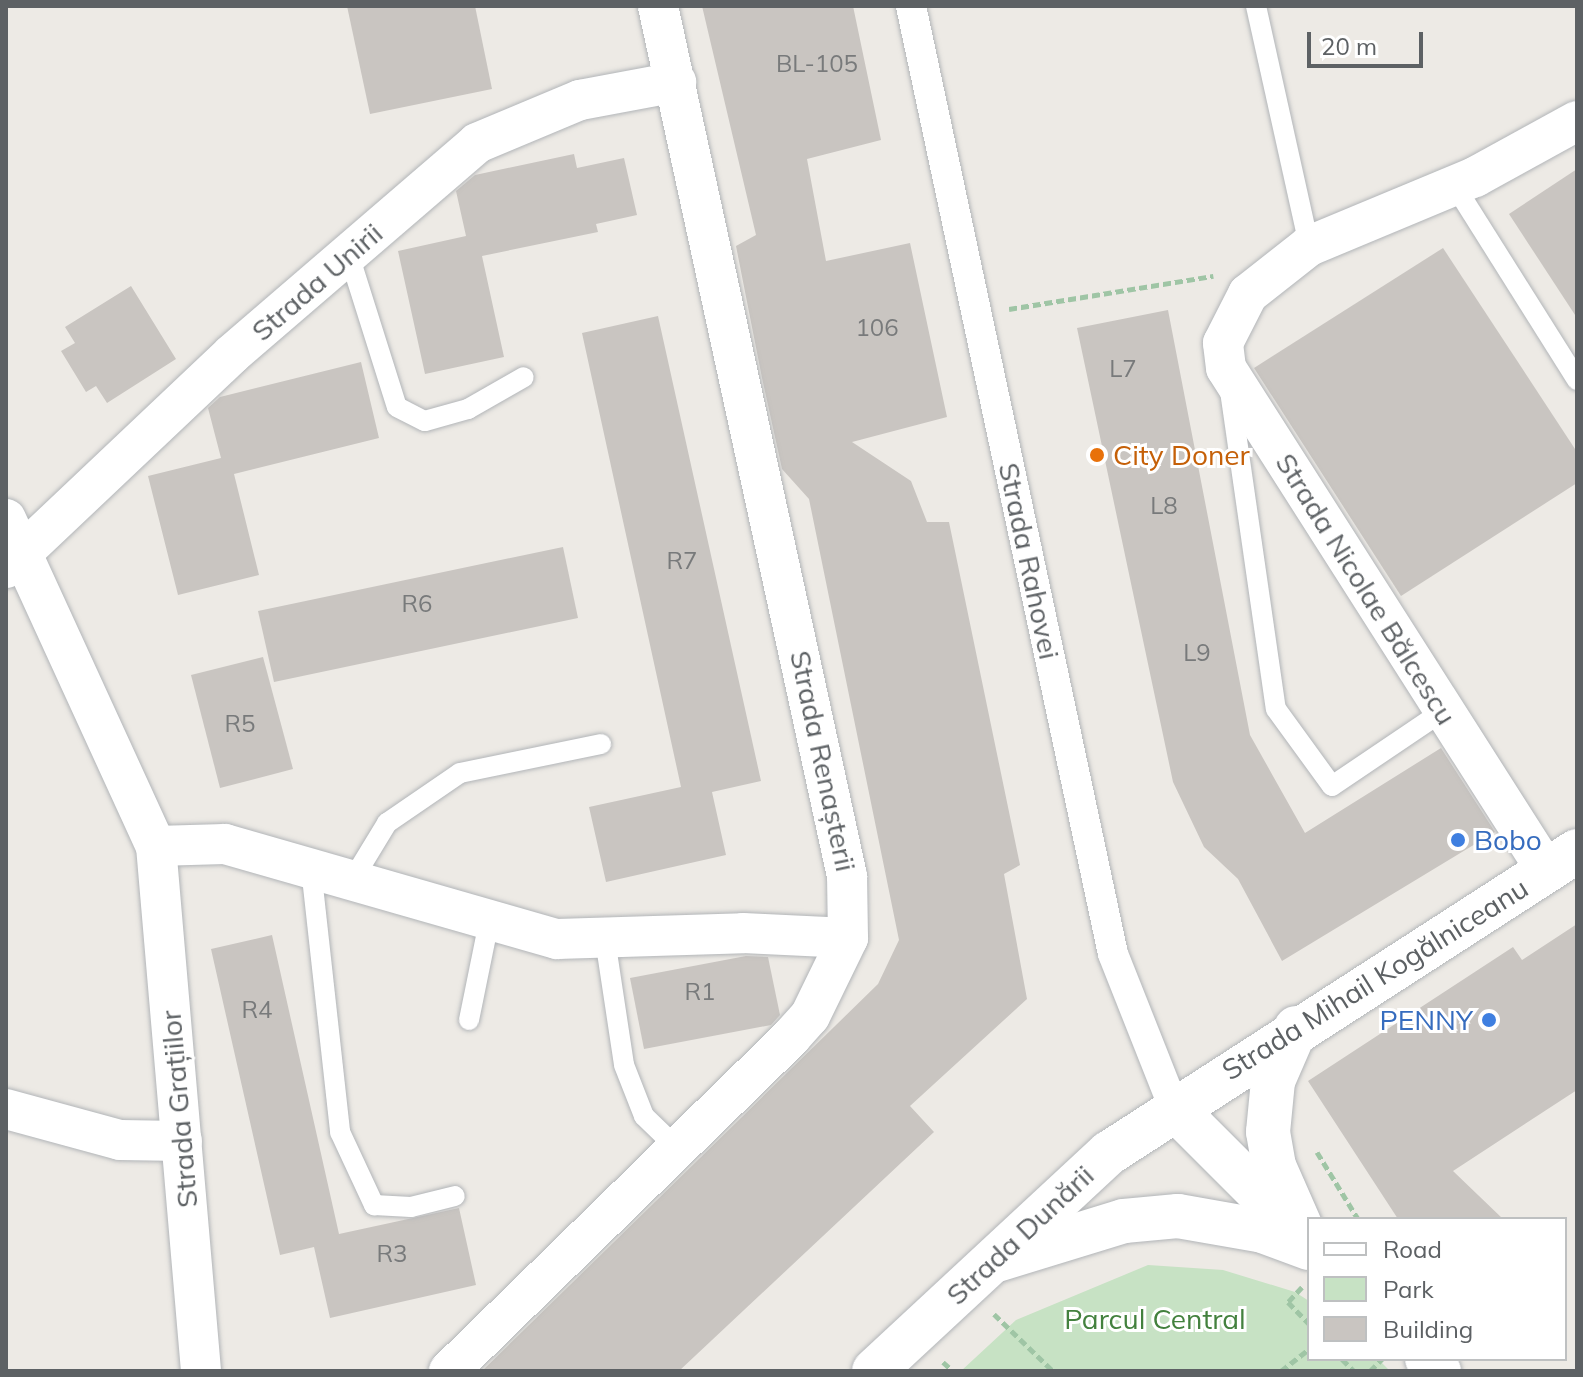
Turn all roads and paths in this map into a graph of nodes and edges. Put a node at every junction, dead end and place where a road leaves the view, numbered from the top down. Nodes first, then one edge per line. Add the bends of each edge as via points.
1 (658, 6) edge
2 (911, 6) edge
3 (1258, 7) edge
4 (676, 82) junction
5 (1577, 121) edge
6 (1453, 183) junction
7 (1309, 246) junction
8 (349, 255) junction
9 (1222, 275) dead end
10 (977, 314) junction
11 (1226, 368) junction
12 (524, 377) dead end
13 (1577, 380) edge
14 (11, 547) edge
15 (1443, 711) junction
16 (601, 744) dead end
17 (156, 846) junction
18 (1562, 860) edge
19 (311, 868) junction
20 (353, 879) junction
21 (489, 922) junction
22 (848, 938) junction
23 (605, 939) junction
24 (469, 1020) dead end
25 (1296, 1028) junction
26 (1174, 1108) junction
27 (6, 1109) edge
28 (182, 1141) junction
29 (1314, 1147) dead end
30 (678, 1149) junction
31 (455, 1196) dead end
32 (1357, 1217) edge
33 (1307, 1249) edge
34 (1307, 1251) edge
35 (1307, 1252) edge
36 (1307, 1254) edge
37 (976, 1275) junction
38 (1307, 1322) edge
39 (1307, 1351) edge
40 (201, 1371) edge
41 (449, 1371) edge
42 (874, 1371) edge
43 (1053, 1371) edge
44 (1281, 1371) edge

1 - 4 street, Strada Renașterii
2 - 10 street, Strada Rahovei
3 - 7 lane
4 - 8 street, Strada Unirii via 580,100 514,122 477,143
4 - 22 street, Strada Renașterii via 847,876
5 - 6 street
6 - 7 street
6 - 13 lane
7 - 11 street via 1234,311 1223,343
8 - 12 lane via 397,407 425,421 468,409
8 - 14 street, Strada Unirii
9 - 10 path
10 - 26 street, Strada Rahovei via 1113,954
11 - 15 street, Strada Nicolae Bălcescu
11 - 15 lane via 1276,709 1332,786
14 - 17 street, Strada Grațiilor
15 - 18 street, Strada Nicolae Bălcescu
16 - 20 lane via 460,773 387,823
17 - 19 street via 225,844
17 - 28 street, Strada Grațiilor
18 - 25 main road, Strada Mihail Kogălniceanu
19 - 20 street
19 - 31 lane via 340,1132 374,1205 411,1207
20 - 21 street
21 - 23 street via 557,939
21 - 24 lane
22 - 23 street via 743,933
22 - 30 street, Strada Renașterii via 810,1016
23 - 30 lane via 624,1065 644,1116
25 - 26 main road, Strada Mihail Kogălniceanu
25 - 33 main road via 1273,1081 1268,1132 1274,1166
26 - 34 main road
26 - 37 main road, Strada Dunării via 1081,1175
27 - 28 street via 120,1140
28 - 40 street, Strada Grațiilor
29 - 32 path
30 - 41 street, Strada Renașterii
35 - 37 main road via 1263,1231 1178,1216 1124,1221
36 - 38 path via 1288,1302
37 - 42 main road, Strada Dunării
37 - 43 path
39 - 44 path

